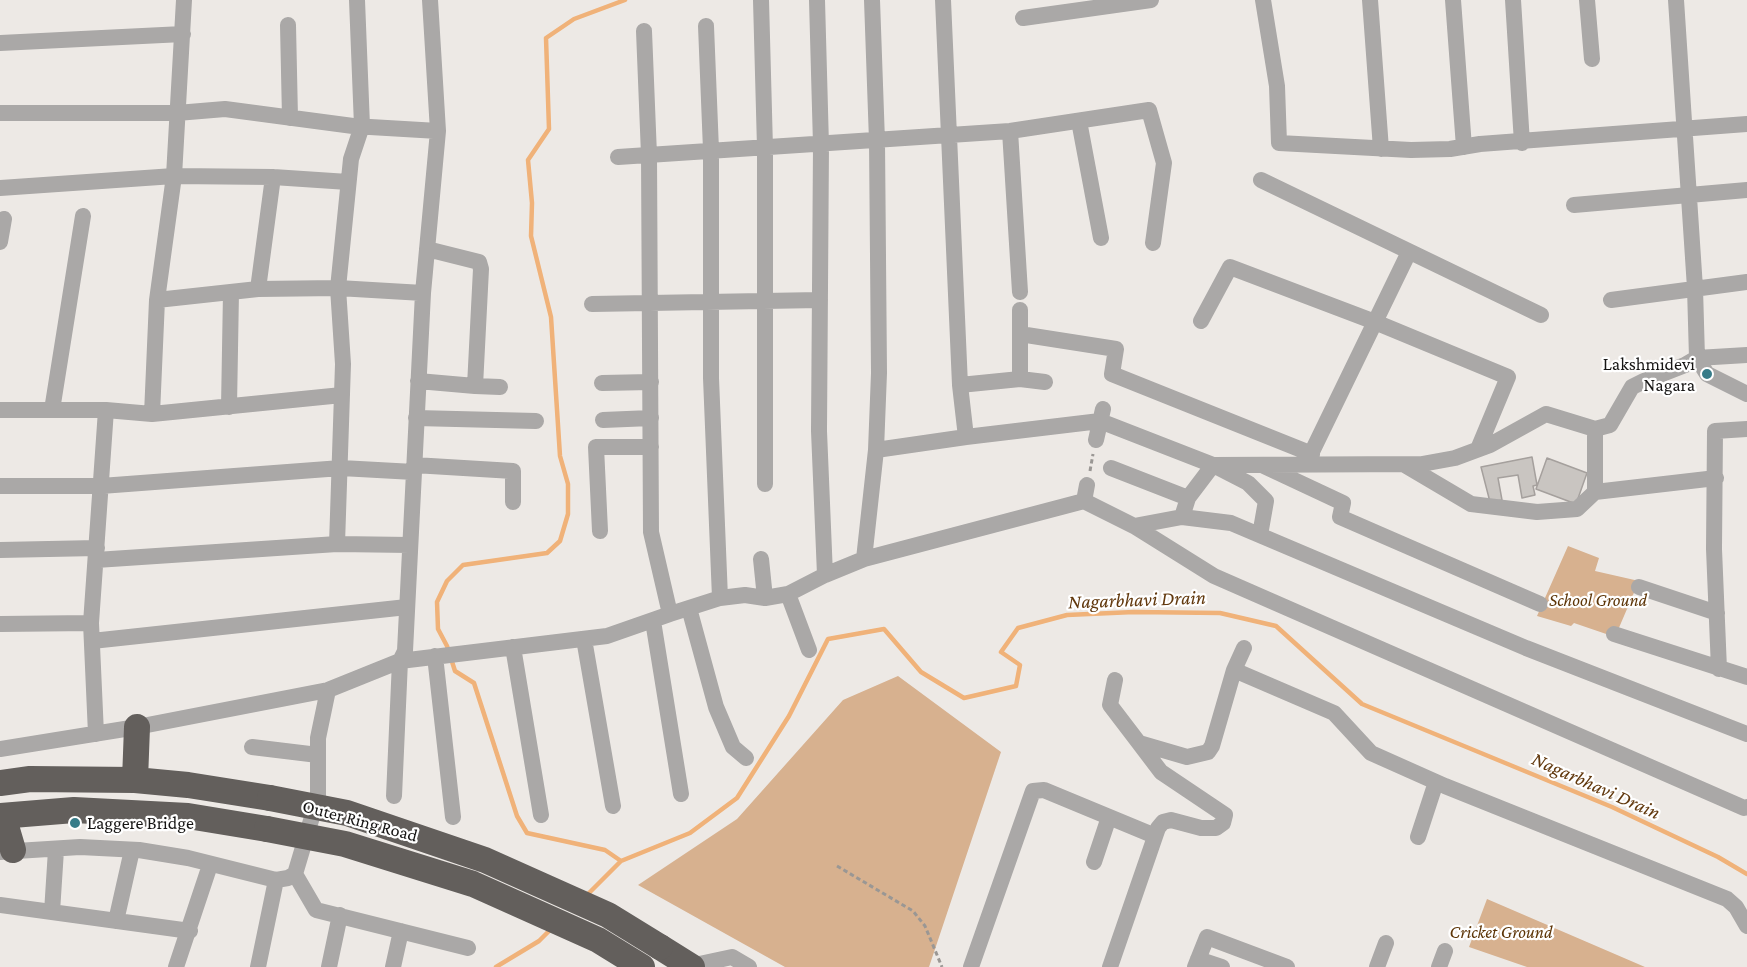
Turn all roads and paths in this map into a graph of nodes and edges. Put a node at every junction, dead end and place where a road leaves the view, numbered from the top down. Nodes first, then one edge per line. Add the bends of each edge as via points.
1 (184, 0) edge
2 (357, 0) edge
3 (430, 0) edge
4 (761, 0) edge
5 (817, 0) edge
6 (872, 0) edge
7 (943, 0) edge
8 (1150, 0) edge
9 (1263, 0) edge
10 (1370, 0) edge
11 (1453, 0) edge
12 (1513, 0) edge
13 (1587, 0) edge
14 (1676, 0) edge
15 (1023, 18) dead end
16 (288, 26) dead end
17 (705, 26) dead end
18 (644, 31) dead end
19 (183, 34) junction
20 (0, 43) edge
21 (1592, 59) dead end
22 (0, 113) edge
23 (177, 113) junction
24 (290, 118) junction
25 (1079, 121) junction
26 (1747, 124) edge
27 (362, 126) junction
28 (438, 131) junction
29 (1010, 131) junction
30 (1684, 131) junction
31 (948, 136) junction
32 (877, 141) junction
33 (1522, 143) junction
34 (821, 146) junction
35 (1464, 147) junction
36 (765, 148) junction
37 (1381, 149) junction
38 (711, 150) junction
39 (649, 155) junction
40 (618, 157) dead end
41 (174, 176) junction
42 (273, 177) junction
43 (1261, 180) dead end
44 (348, 182) junction
45 (0, 188) edge
46 (1747, 190) edge
47 (1688, 193) junction
48 (1574, 205) dead end
49 (83, 216) dead end
50 (4, 219) dead end
51 (1101, 238) dead end
52 (0, 242) edge
53 (1153, 243) dead end
54 (427, 249) junction
55 (1409, 252) junction
56 (1747, 282) edge
57 (338, 288) junction
58 (1695, 288) junction
59 (258, 290) junction
60 (231, 292) junction
61 (1020, 292) dead end
62 (423, 293) junction
63 (157, 300) junction
64 (710, 300) junction
65 (820, 300) junction
66 (1611, 300) dead end
67 (766, 301) junction
68 (649, 302) junction
69 (591, 304) dead end
70 (1020, 310) dead end
71 (1540, 315) dead end
72 (1201, 321) dead end
73 (1375, 322) junction
74 (1020, 334) junction
75 (1747, 355) edge
76 (1697, 358) junction
77 (1020, 379) junction
78 (418, 381) junction
79 (651, 382) junction
80 (1045, 382) dead end
81 (602, 383) dead end
82 (960, 385) junction
83 (475, 386) junction
84 (500, 387) dead end
85 (1747, 393) edge
86 (342, 395) junction
87 (229, 407) junction
88 (0, 410) edge
89 (52, 410) junction
90 (106, 410) junction
91 (152, 414) junction
92 (1101, 415) junction
93 (417, 418) junction
94 (651, 418) junction
95 (603, 420) dead end
96 (536, 421) dead end
97 (1595, 429) junction
98 (1747, 429) edge
99 (966, 436) junction
100 (1096, 440) joint
101 (651, 447) junction
102 (1479, 449) junction
103 (876, 450) junction
104 (1309, 458) junction
105 (1261, 464) junction
106 (1402, 464) junction
107 (1214, 465) junction
108 (341, 468) junction
109 (1111, 468) dead end
110 (414, 469) junction
111 (1716, 478) junction
112 (765, 484) dead end
113 (0, 486) edge
114 (101, 486) junction
115 (1595, 492) junction
116 (1086, 493) junction
117 (1188, 498) junction
118 (513, 502) dead end
119 (1182, 517) junction
120 (1134, 526) junction
121 (600, 531) dead end
122 (1260, 535) junction
123 (337, 544) junction
124 (410, 545) junction
125 (0, 550) edge
126 (96, 554) junction
127 (761, 559) dead end
128 (864, 559) junction
129 (825, 575) junction
130 (1639, 587) dead end
131 (788, 594) junction
132 (720, 598) junction
133 (765, 598) junction
134 (1540, 604) dead end
135 (407, 607) junction
136 (689, 608) junction
137 (1717, 613) junction
138 (670, 614) junction
139 (653, 621) junction
140 (92, 623) junction
141 (0, 624) edge
142 (1614, 634) dead end
143 (584, 639) junction
144 (92, 641) junction
145 (513, 647) junction
146 (1244, 648) dead end
147 (809, 650) dead end
148 (437, 656) junction
149 (400, 661) junction
150 (1719, 669) junction
151 (1234, 670) junction
152 (1747, 677) edge
153 (1115, 680) dead end
154 (328, 690) junction
155 (137, 727) junction
156 (96, 734) junction
157 (1747, 734) edge
158 (1139, 743) junction
159 (252, 747) dead end
160 (0, 749) edge
161 (318, 755) junction
162 (746, 758) dead end
163 (135, 780) junction
164 (1436, 782) junction
165 (0, 783) edge
166 (681, 794) dead end
167 (394, 796) dead end
168 (613, 806) dead end
169 (1747, 807) edge
170 (541, 815) dead end
171 (1, 816) edge
172 (453, 817) dead end
173 (1109, 817) junction
174 (1418, 837) dead end
175 (1154, 840) junction
176 (56, 850) junction
177 (132, 850) junction
178 (7, 851) edge
179 (1094, 862) dead end
180 (210, 865) junction
181 (837, 866) dead end
182 (294, 874) junction
183 (276, 880) junction
184 (0, 904) edge
185 (52, 912) junction
186 (340, 915) junction
187 (116, 921) junction
188 (1747, 926) edge
189 (400, 931) junction
190 (190, 932) junction
191 (1386, 944) dead end
192 (468, 948) dead end
193 (1444, 951) dead end
194 (1197, 963) edge
195 (691, 966) edge
196 (176, 967) edge
197 (258, 967) edge
198 (329, 967) edge
199 (393, 967) edge
200 (642, 967) edge
201 (749, 967) edge
202 (942, 967) edge
203 (971, 967) edge
204 (1110, 967) edge
205 (1222, 967) edge
206 (1287, 967) edge
207 (1377, 967) edge
208 (1439, 967) edge

1 - 19 street
2 - 27 street
3 - 28 street
4 - 36 street
5 - 34 street
6 - 32 street
7 - 31 street
8 - 15 street
9 - 37 street via 1277,86 1279,143
10 - 37 street
11 - 35 street
12 - 33 street
13 - 21 street
14 - 30 street
16 - 24 street
17 - 38 street
18 - 39 street
19 - 20 street
19 - 23 street
22 - 23 street
23 - 24 street via 225,110
23 - 41 street
24 - 27 street
25 - 29 street
25 - 51 street
25 - 53 street via 1149,111 1164,163
26 - 30 street
27 - 28 street
27 - 44 street
28 - 54 street
29 - 31 street
29 - 61 street
30 - 33 street
30 - 47 street
31 - 32 street
31 - 82 street
32 - 34 street
32 - 103 street
33 - 35 street
34 - 36 street
34 - 65 street
35 - 37 street
36 - 38 street
36 - 67 street
38 - 39 street
38 - 64 street
39 - 40 street
39 - 68 street
41 - 42 street
41 - 45 street
41 - 63 street
42 - 44 street
42 - 59 street
43 - 55 street
44 - 57 street
46 - 47 street
47 - 48 street
47 - 58 street
49 - 89 street
50 - 52 street
54 - 62 street
54 - 83 street via 479,262
55 - 71 street
55 - 73 street
56 - 58 street
57 - 59 street
57 - 62 street
57 - 86 street
58 - 66 street
58 - 76 street
59 - 60 street
60 - 63 street
60 - 87 street
62 - 78 street
63 - 91 street
64 - 67 street
64 - 68 street
64 - 132 street
65 - 67 street
65 - 129 street via 819,431
67 - 112 street
68 - 69 street
68 - 79 street
70 - 74 street
72 - 73 street via 1230,267
73 - 102 street via 1508,377
73 - 104 street
74 - 77 street
74 - 104 street via 1116,349 1112,374
75 - 76 street
76 - 85 street via 1707,374
76 - 97 street via 1632,387 1610,425
77 - 80 street
77 - 82 street
78 - 83 street
78 - 93 street
79 - 81 street
79 - 94 street
82 - 99 street
83 - 84 street
86 - 87 street
86 - 108 street
87 - 91 street
88 - 89 street
89 - 90 street
90 - 91 street
90 - 114 street
92 - 99 street
92 - 100 street
92 - 107 street
93 - 96 street
93 - 110 street
94 - 95 street
94 - 101 street
97 - 102 street via 1546,414
97 - 115 street
98 - 111 street via 1715,431
99 - 103 street
100 - 116 path
101 - 121 street via 596,447
101 - 138 street via 651,532
102 - 106 street via 1455,458
103 - 128 street
104 - 105 street
104 - 106 street
105 - 107 street
105 - 134 street via 1343,502 1340,517
106 - 115 street via 1471,504 1537,512 1577,509
107 - 117 street
107 - 122 street via 1248,483 1266,501
108 - 110 street
108 - 114 street
108 - 123 street
109 - 117 street
110 - 118 street via 513,471
110 - 124 street
111 - 115 street
111 - 137 street
113 - 114 street
114 - 126 street
116 - 120 street
116 - 128 street
117 - 119 street
119 - 120 street
119 - 122 street via 1231,523
120 - 169 street via 1214,576
122 - 157 street via 1526,648
123 - 124 street
123 - 126 street
124 - 135 street
125 - 126 street
126 - 140 street
127 - 133 street
128 - 129 street
129 - 131 street
130 - 137 street
131 - 133 street
131 - 147 street
132 - 133 street
132 - 136 street
135 - 144 street
135 - 149 street via 405,651
136 - 138 street
136 - 162 street via 716,707 733,747
137 - 150 street
138 - 139 street
139 - 143 street
139 - 166 street
140 - 141 street
140 - 144 street
142 - 150 street
143 - 145 street
143 - 168 street
144 - 156 street
145 - 148 street
145 - 170 street
146 - 151 street
148 - 149 street
148 - 172 street
149 - 154 street
149 - 167 street
150 - 152 street
151 - 158 street via 1208,752 1187,757
151 - 164 street via 1334,713 1371,753
153 - 158 street via 1110,705
154 - 155 street
154 - 161 street
155 - 156 street
155 - 163 highway
156 - 160 street
158 - 175 street via 1161,772 1225,815 1216,828 1163,822
159 - 161 street
161 - 182 street via 318,796
163 - 165 highway, Outer Ring Road via 30,779
163 - 195 highway, Outer Ring Road, bridge via 188,785 347,813 485,860 608,915
164 - 174 street
164 - 188 street via 1727,899
171 - 178 highway
171 - 200 highway, Outer Ring Road, bridge via 74,810 188,816 345,844 473,885 598,940
173 - 175 street
173 - 179 street
173 - 203 street via 1044,790 1033,791
175 - 204 street
176 - 177 street
176 - 178 street
176 - 185 street
177 - 180 street
177 - 187 street
180 - 183 street
180 - 190 street
181 - 202 path via 913,911 925,926
182 - 183 street
182 - 186 street via 316,910
183 - 197 street
184 - 185 street
185 - 187 street
186 - 189 street
186 - 198 street
187 - 190 street
189 - 192 street
189 - 199 street
190 - 196 street
191 - 207 street
193 - 208 street
194 - 205 street
194 - 206 street via 1207,937
195 - 201 street via 732,957

